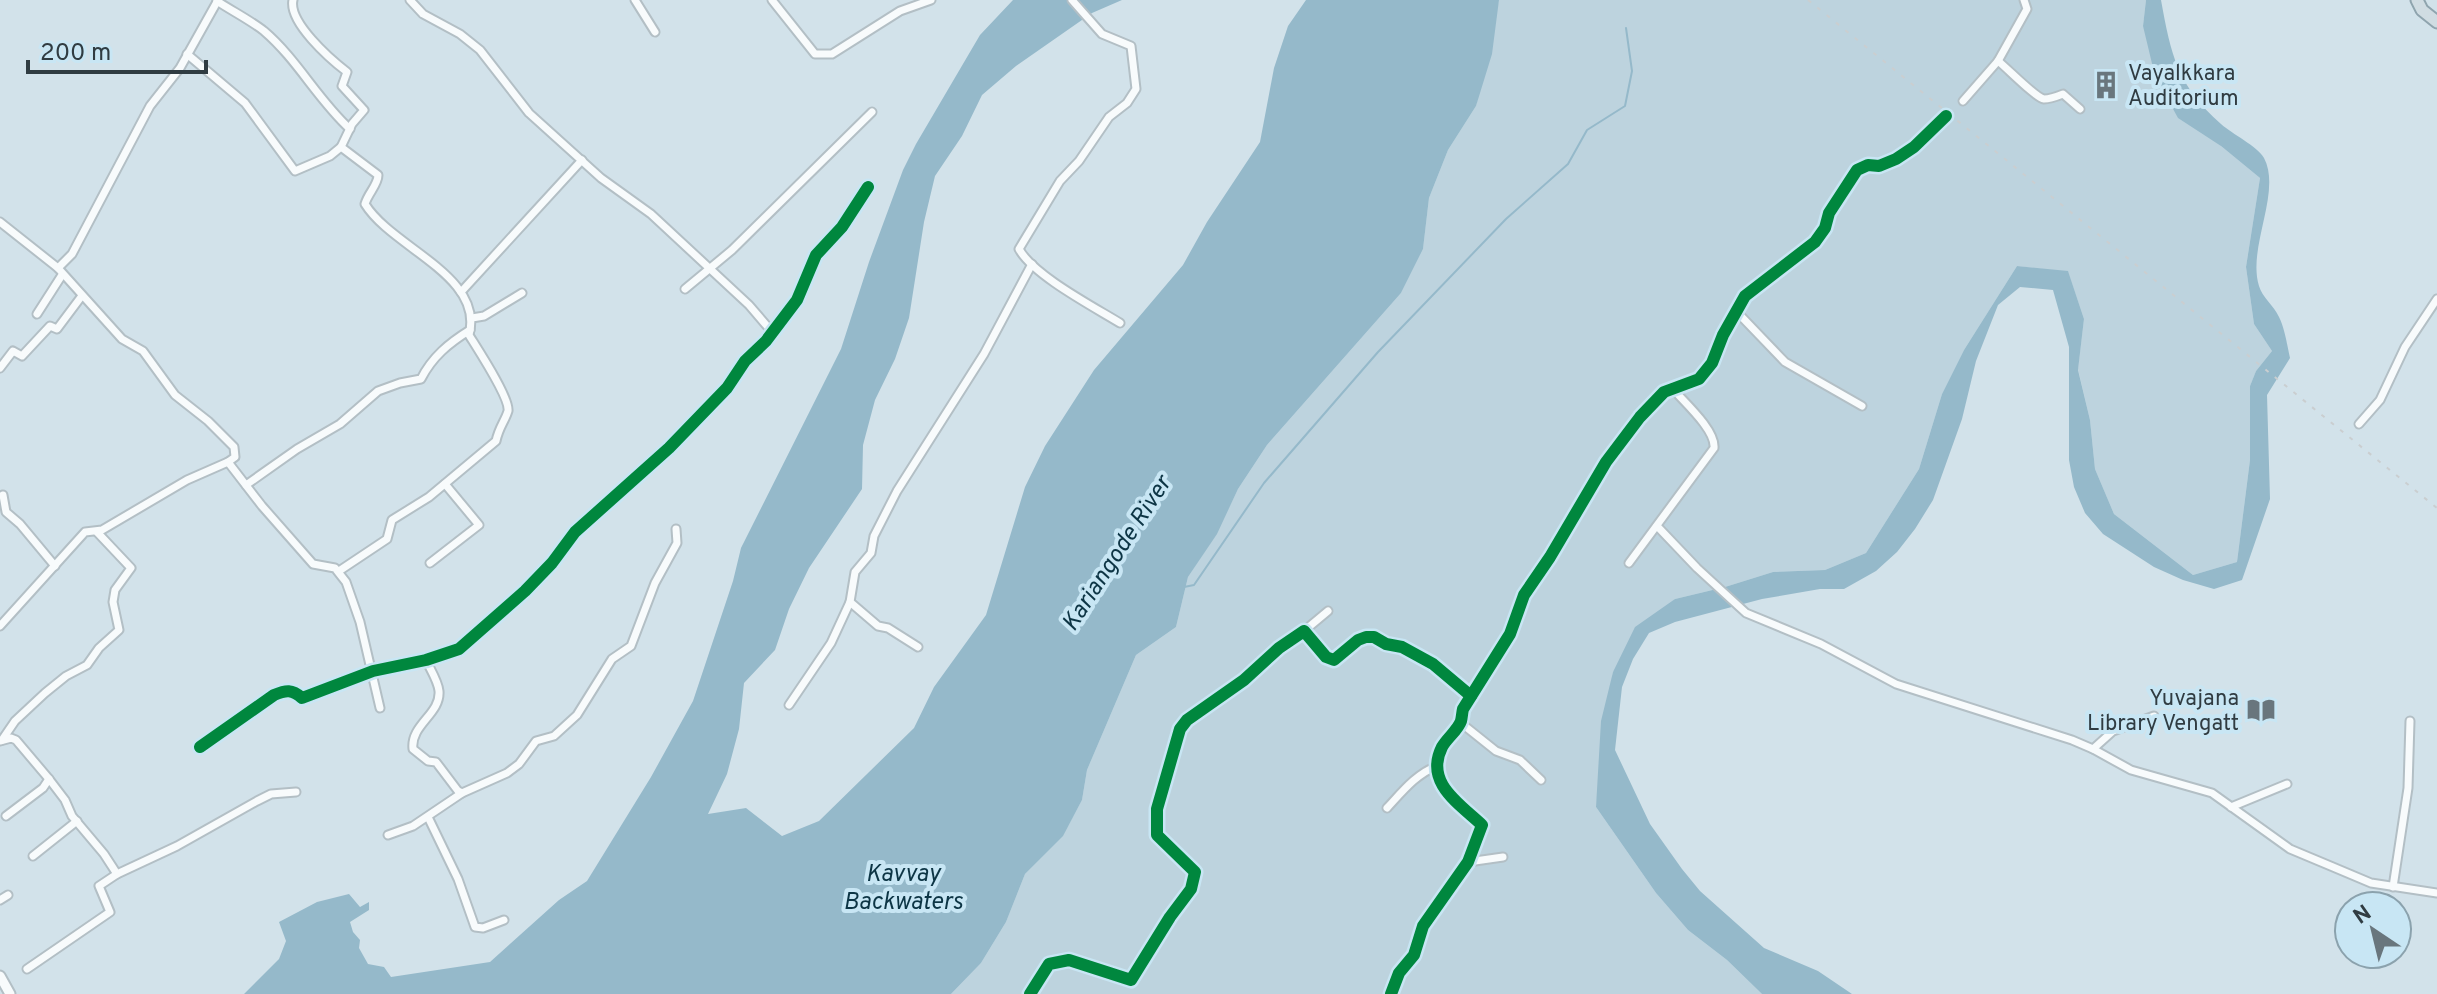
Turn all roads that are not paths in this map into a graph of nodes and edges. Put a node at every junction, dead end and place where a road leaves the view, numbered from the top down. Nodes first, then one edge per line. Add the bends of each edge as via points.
1 (217, 0) edge
2 (293, 0) edge
3 (410, 0) edge
4 (635, 0) edge
5 (772, 0) edge
6 (931, 0) edge
7 (1072, 0) edge
8 (2024, 0) edge
9 (2417, 0) edge
10 (2437, 22) edge
11 (655, 32) dead end
12 (187, 54) junction
13 (1998, 61) junction
14 (1963, 101) dead end
15 (2080, 109) dead end
16 (872, 112) dead end
17 (1946, 116) dead end
18 (350, 129) junction
19 (341, 147) junction
20 (582, 160) junction
21 (868, 187) dead end
22 (0, 222) edge
23 (1032, 264) junction
24 (709, 268) junction
25 (60, 271) junction
26 (685, 289) dead end
27 (461, 292) junction
28 (522, 293) dead end
29 (81, 297) junction
30 (2437, 299) edge
31 (1737, 312) junction
32 (37, 314) dead end
33 (472, 318) junction
34 (1120, 323) dead end
35 (470, 330) junction
36 (773, 333) junction
37 (0, 368) edge
38 (1672, 388) junction
39 (1862, 406) dead end
40 (2359, 424) dead end
41 (228, 462) junction
42 (445, 484) junction
43 (246, 485) junction
44 (3, 495) dead end
45 (1657, 526) junction
46 (676, 529) dead end
47 (97, 532) junction
48 (430, 563) dead end
49 (1629, 563) dead end
50 (55, 566) junction
51 (339, 571) junction
52 (850, 602) junction
53 (1328, 611) dead end
54 (0, 626) edge
55 (1304, 631) junction
56 (918, 647) dead end
57 (426, 660) junction
58 (373, 671) junction
59 (1471, 696) junction
60 (789, 705) dead end
61 (380, 708) dead end
62 (2154, 716) dead end
63 (2410, 721) dead end
64 (1461, 723) junction
65 (1, 741) edge
66 (200, 747) dead end
67 (2093, 749) junction
68 (1437, 766) junction
69 (49, 779) junction
70 (1541, 780) dead end
71 (2287, 784) dead end
72 (296, 792) dead end
73 (462, 793) junction
74 (2231, 807) junction
75 (1387, 808) dead end
76 (6, 816) dead end
77 (428, 817) junction
78 (77, 821) junction
79 (388, 835) dead end
80 (33, 856) dead end
81 (1503, 857) dead end
82 (1468, 862) junction
83 (117, 874) junction
84 (2393, 887) junction
85 (2437, 893) edge
86 (8, 895) dead end
87 (0, 900) edge
88 (504, 920) dead end
89 (27, 969) dead end
90 (0, 976) edge
91 (10, 994) edge
92 (1030, 994) edge
93 (1391, 994) edge

1 - 12 street
1 - 18 street via 265,32
2 - 18 street via 298,23 347,72 342,86 364,110
3 - 20 street via 480,50 529,113
4 - 11 street
5 - 6 street via 815,54 832,54 900,11
7 - 23 street via 1102,34 1131,46 1136,89 1060,181 1026,234 1019,249
8 - 13 street via 2027,9
9 - 10 highway
12 - 19 street via 245,103 295,171
12 - 25 street via 150,106
13 - 14 street
13 - 15 street via 2036,96 2063,94
16 - 24 street
17 - 31 street via 1896,159 1857,170 1815,242 1745,296
18 - 19 street
19 - 27 street via 378,175 365,204 373,217
20 - 24 street
20 - 27 street
21 - 36 street via 816,255 797,300
22 - 25 street
23 - 34 street
23 - 52 street via 984,354 897,491 871,553 855,572
24 - 26 street
24 - 36 street
25 - 29 street
25 - 32 street
27 - 33 street
28 - 33 street
29 - 37 street via 57,329 50,326 22,356 13,351
29 - 41 street via 122,339 143,351 175,395 234,447 235,457
30 - 40 street via 2405,347 2380,400
31 - 38 street via 1699,379
31 - 39 street via 1785,362
33 - 35 street
35 - 42 street via 508,405 507,414 496,441
35 - 43 street via 449,343 421,379 378,391 340,424
36 - 57 street via 709,408 575,532 532,585 465,645
38 - 45 street via 1715,441
38 - 59 street via 1640,417 1606,462 1524,595 1510,634
41 - 43 street
41 - 47 street
42 - 48 street via 479,525
42 - 51 street via 392,520 387,539
43 - 51 street via 313,564
44 - 50 street via 6,512
45 - 49 street
45 - 67 street via 1746,613 1821,644 1896,684
46 - 73 street via 677,543 631,646 612,659 577,715 554,736 536,741 507,773
47 - 50 street via 85,532
47 - 65 street via 131,568 115,590 119,630 87,665 66,676 15,721
50 - 54 street
51 - 58 street
52 - 56 street via 878,626
52 - 60 street via 831,643
53 - 55 street
55 - 59 street via 1334,660 1366,637 1402,647 1433,664
55 - 92 street via 1180,729 1157,809 1157,835 1195,872 1191,889 1131,980 1069,960 1049,964
57 - 58 street
57 - 73 street via 438,698 414,735 413,749 441,767
58 - 61 street
58 - 66 street via 302,698 286,690 274,695
59 - 64 street
62 - 67 street via 2113,731
63 - 84 street via 2408,788
64 - 68 street via 1440,750
64 - 70 street via 1496,751 1520,760
65 - 69 street via 16,740
67 - 74 street via 2131,770 2212,793
68 - 75 street via 1408,785
68 - 82 street via 1444,789 1482,825
69 - 76 street
69 - 78 street
71 - 74 street
72 - 83 street via 271,794
73 - 77 street
74 - 84 street via 2290,849
77 - 79 street
77 - 88 street via 475,927
78 - 80 street
78 - 83 street
81 - 82 street
82 - 93 street via 1423,926 1414,955
83 - 89 street via 99,886 110,912
84 - 85 street
86 - 87 street
90 - 91 main road

